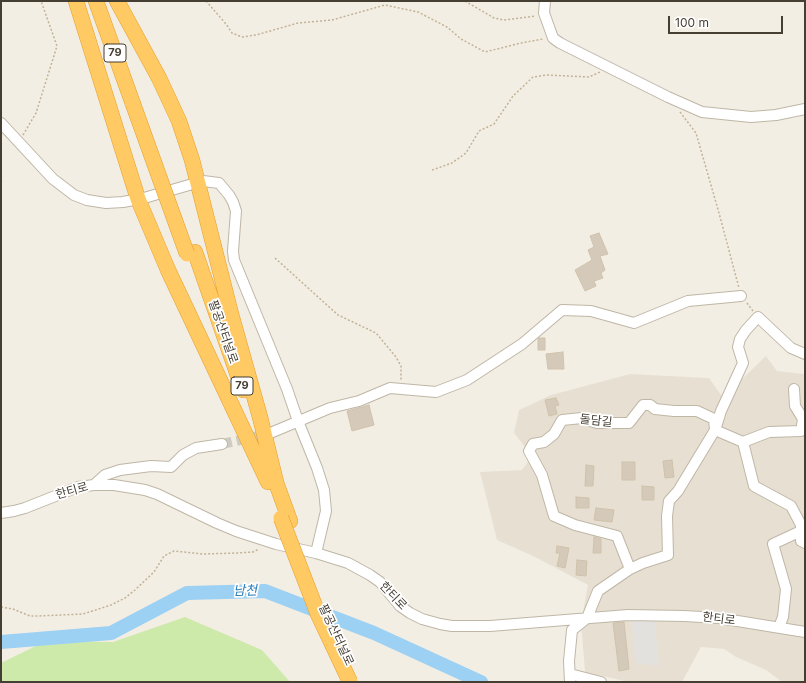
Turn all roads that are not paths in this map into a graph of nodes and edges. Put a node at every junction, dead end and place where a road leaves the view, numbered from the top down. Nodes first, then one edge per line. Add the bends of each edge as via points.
1 (76, 1) edge
2 (96, 1) edge
3 (104, 1) edge
4 (117, 1) edge
5 (545, 1) edge
6 (137, 103) junction
7 (805, 108) edge
8 (1, 123) edge
9 (198, 181) junction
10 (138, 199) junction
11 (741, 296) road end
12 (805, 354) edge
13 (794, 389) dead end
14 (298, 421) junction
15 (715, 430) junction
16 (268, 434) tunnel mouth
17 (743, 442) junction
18 (222, 444) tunnel mouth
19 (273, 484) junction
20 (94, 485) junction
21 (1, 513) edge
22 (285, 520) junction
23 (801, 531) junction
24 (805, 543) edge
25 (316, 553) junction
26 (630, 569) junction
27 (587, 618) junction
28 (778, 627) junction
29 (805, 632) edge
30 (570, 678) edge
31 (350, 682) edge
32 (358, 682) edge
33 (601, 682) edge

1 - 10 highway
2 - 6 highway, 팔공산터널로 / 79
3 - 6 highway, 팔공산터널로 / 79
4 - 9 highway via 159,78 179,122
5 - 7 street via 545,15 553,38 560,43 702,112 751,117 776,115
6 - 19 highway, 팔공산터널로 / 79
8 - 10 street via 53,179 74,195 106,203
9 - 10 street
9 - 14 street via 220,183 233,202 236,218 234,260
9 - 19 highway via 260,417
10 - 19 highway via 168,270
11 - 14 street via 688,301 634,323 591,311 562,310 522,344 467,380 436,392 390,388
12 - 15 street via 791,348 758,318 740,339 738,347 743,363
13 - 17 street via 795,406 803,419 801,431 769,432
14 - 16 street
14 - 25 street via 324,490 326,511
15 - 17 street
15 - 26 street via 678,491 669,501 668,555
15 - 26 street, 돌담길 via 714,419 697,411 674,412 643,405 630,423 597,423 582,418 562,420 554,434 544,442 533,444 529,451 542,475 554,516 575,525 617,536
17 - 23 street via 754,486 791,506 801,524
18 - 20 street via 196,448 183,455 171,467 151,466 120,470 105,475
19 - 22 highway, 팔공산터널로 / 79
20 - 21 street, 한티로 via 78,487 25,508
20 - 25 street, 한티로 via 130,487 157,494 217,523 265,540
22 - 31 highway, 팔공산터널로 / 79, bridge via 318,614
22 - 32 highway, 팔공산터널로 / 79 via 322,607
23 - 24 street via 801,541
23 - 28 street via 773,544 786,589 783,617
25 - 27 street, 한티로 via 348,563 370,575 380,582 400,606 422,619 440,624 490,626
26 - 27 street via 598,591
27 - 28 street, 한티로 via 628,615 684,616 719,618
27 - 30 street via 572,630 568,661
28 - 29 street, 한티로
30 - 33 street

